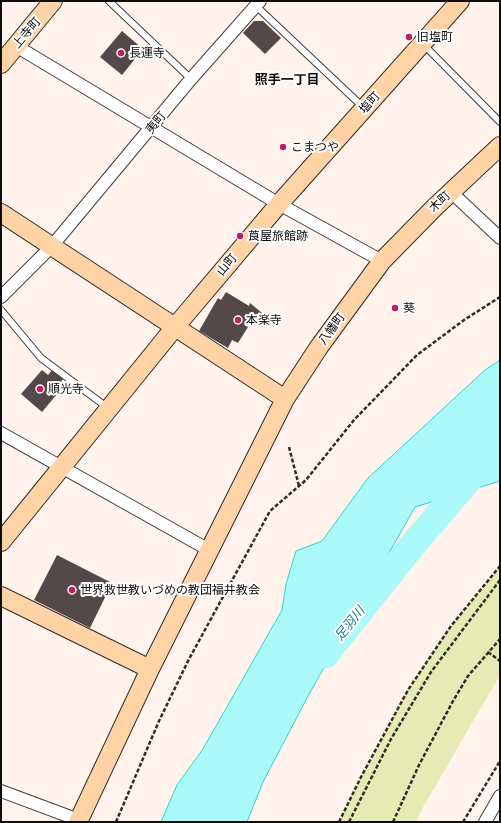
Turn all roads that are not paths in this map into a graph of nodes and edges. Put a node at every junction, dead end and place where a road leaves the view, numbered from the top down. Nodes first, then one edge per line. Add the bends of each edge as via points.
1 (53, 1) edge
2 (109, 1) edge
3 (460, 1) edge
4 (255, 3) edge
5 (423, 43) junction
6 (16, 46) junction
7 (1, 64) edge
8 (191, 79) junction
9 (365, 109) junction
10 (500, 122) edge
11 (153, 127) junction
12 (500, 146) edge
13 (451, 192) junction
14 (279, 204) junction
15 (1, 212) edge
16 (500, 238) edge
17 (52, 246) junction
18 (382, 261) junction
19 (1, 297) edge
20 (1, 310) edge
21 (175, 327) junction
22 (285, 399) junction
23 (109, 409) junction
24 (1, 433) edge
25 (61, 467) junction
26 (1, 542) edge
27 (209, 550) junction
28 (1, 596) edge
29 (150, 669) junction
30 (1, 791) edge
31 (500, 796) edge
32 (78, 821) edge
33 (485, 822) edge

1 - 6 street, 上寺町
2 - 8 lane
3 - 5 street, 塩町
4 - 8 street, 夷町
4 - 9 lane
5 - 9 street, 塩町
5 - 10 lane
6 - 7 street, 上寺町
6 - 11 street
8 - 11 street, 夷町
9 - 14 street, 塩町
11 - 14 street
11 - 17 street, 夷町
12 - 13 street, 木町
13 - 16 street
13 - 18 street, 木町
14 - 18 street
14 - 21 street, 山町
15 - 17 street
17 - 19 street, 夷町
17 - 21 street
18 - 22 street, 八幡町 via 319,347
20 - 23 lane via 41,358
21 - 22 street
21 - 23 street, 山町
22 - 27 street, 八幡町
23 - 25 street, 山町
24 - 25 street
25 - 26 street, 山町
25 - 27 street
27 - 29 street, 八幡町
28 - 29 street
29 - 32 street, 八幡町
30 - 32 street
31 - 33 street

